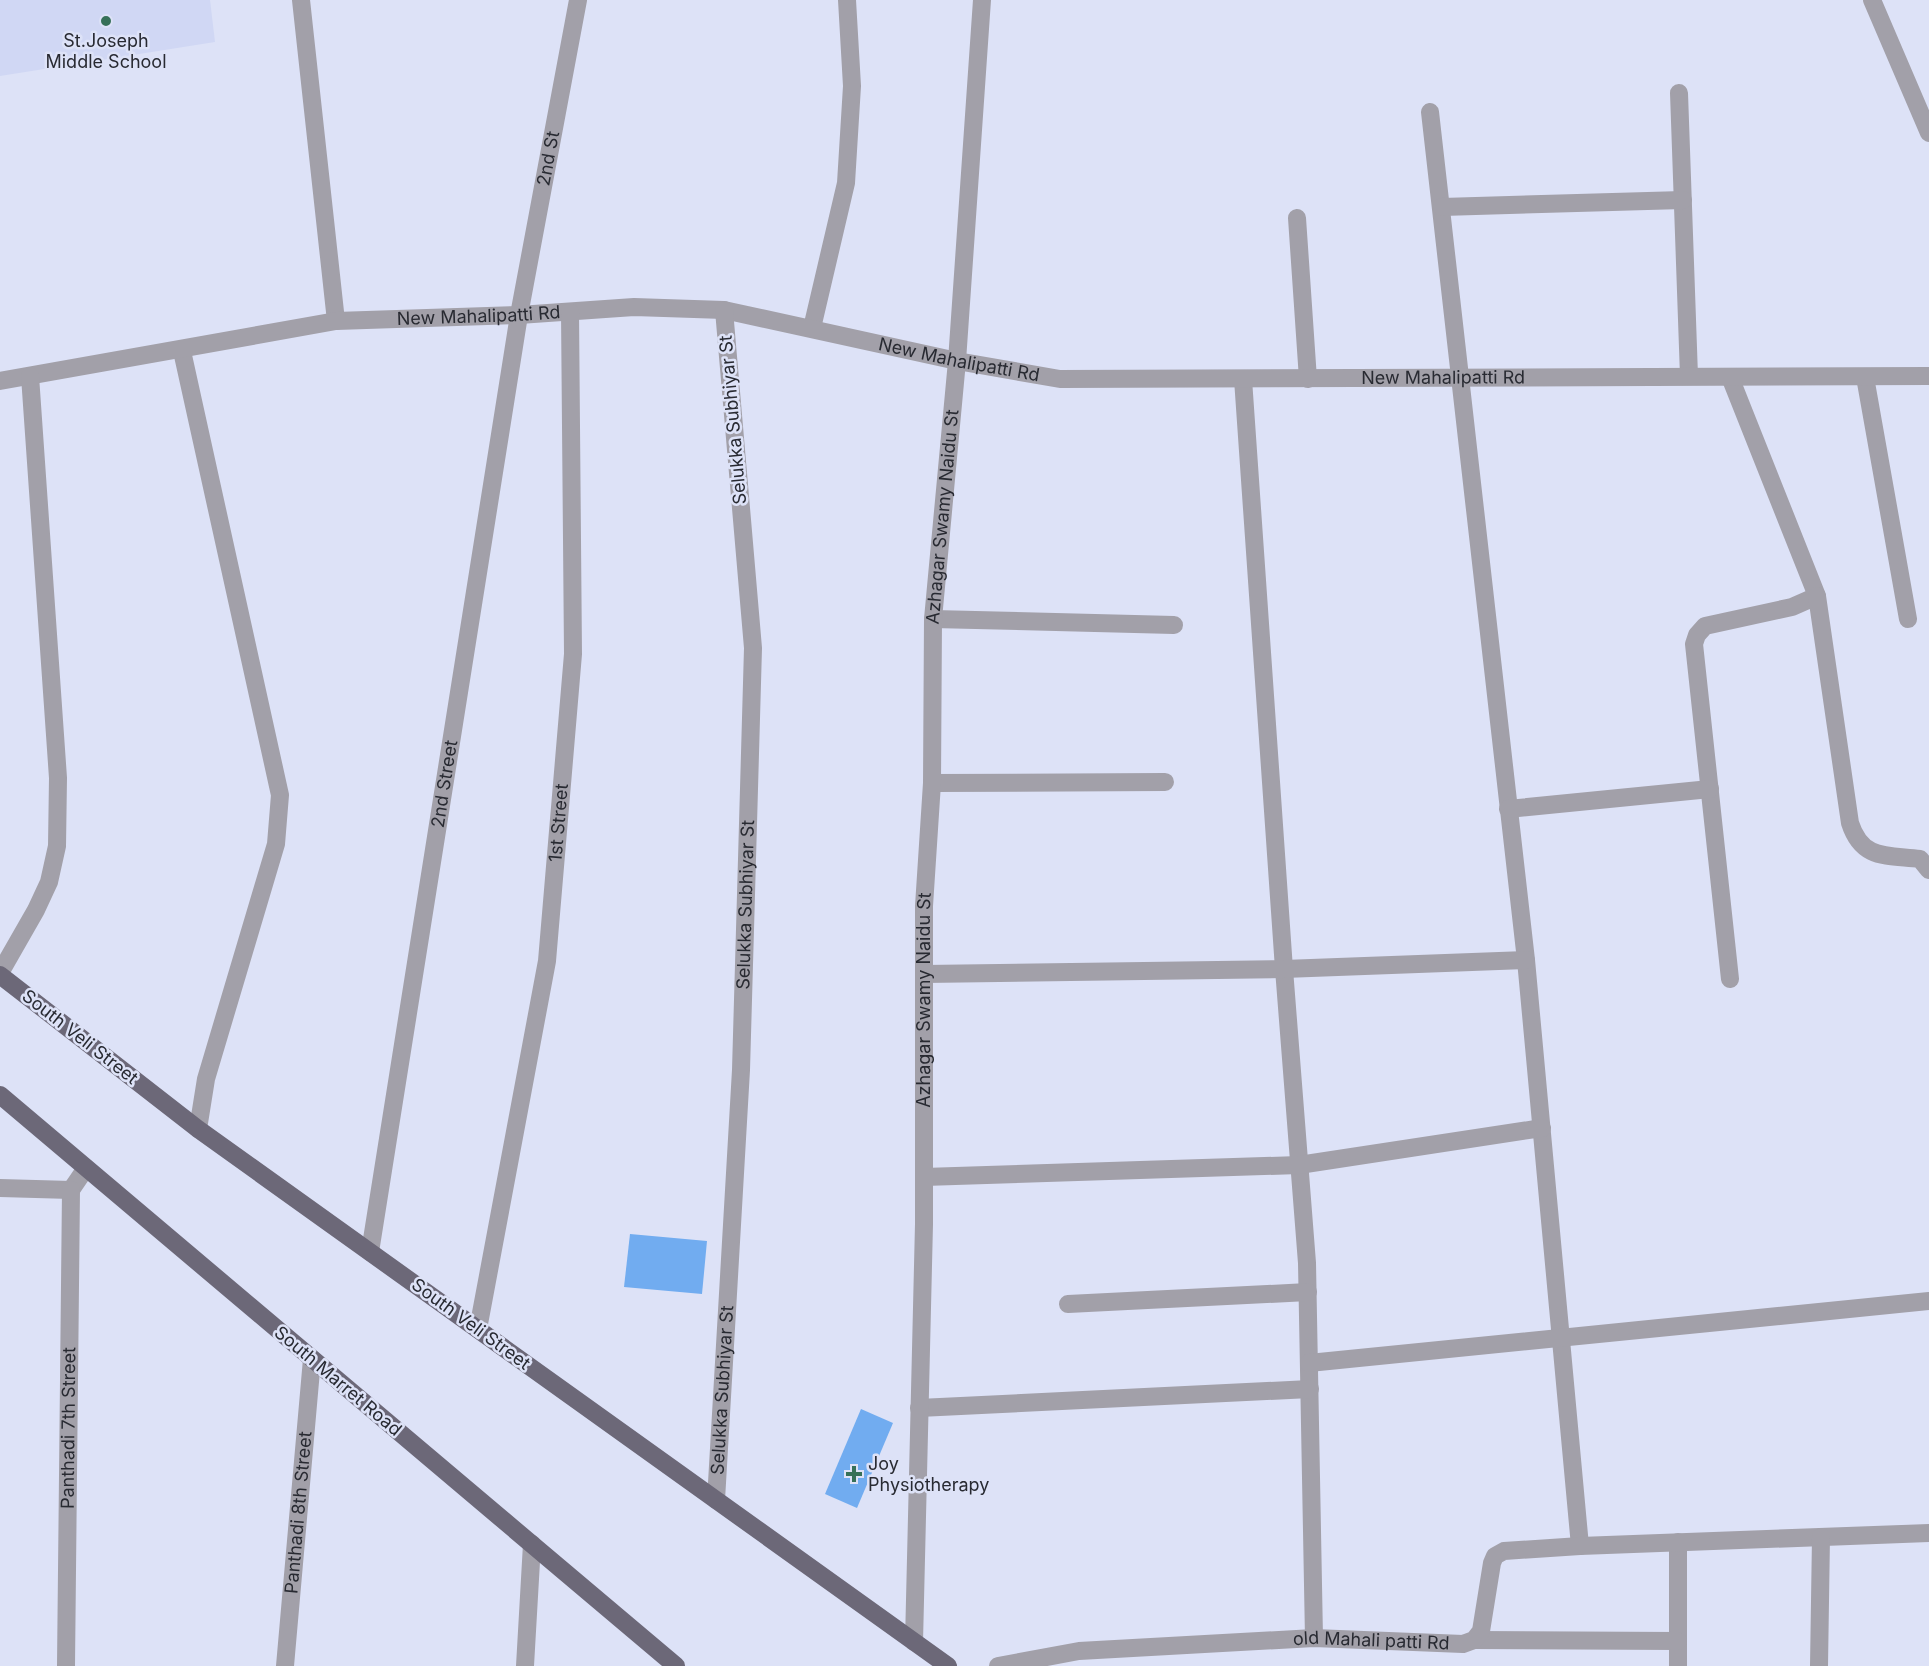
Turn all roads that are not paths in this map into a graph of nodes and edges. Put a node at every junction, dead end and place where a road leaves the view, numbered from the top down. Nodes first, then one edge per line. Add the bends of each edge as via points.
1 (301, 0) edge
2 (578, 0) edge
3 (846, 0) edge
4 (982, 0) edge
5 (1872, 0) edge
6 (1679, 93) dead end
7 (1430, 112) dead end
8 (1929, 133) edge
9 (1683, 200) junction
10 (1442, 207) junction
11 (1296, 218) dead end
12 (723, 310) junction
13 (570, 312) junction
14 (519, 315) junction
15 (336, 321) junction
16 (812, 328) junction
17 (182, 351) junction
18 (957, 362) junction
19 (30, 376) junction
20 (1689, 376) junction
21 (1865, 376) junction
22 (1929, 376) edge
23 (1462, 377) junction
24 (1730, 377) junction
25 (1243, 379) junction
26 (1308, 379) junction
27 (0, 381) edge
28 (1817, 596) junction
29 (933, 619) junction
30 (1908, 619) dead end
31 (1174, 625) dead end
32 (1165, 782) dead end
33 (932, 783) junction
34 (1710, 789) junction
35 (1508, 809) junction
36 (1929, 870) edge
37 (1526, 960) junction
38 (1284, 969) junction
39 (0, 974) edge
40 (924, 974) junction
41 (1730, 979) dead end
42 (0, 1095) edge
43 (198, 1128) junction
44 (1542, 1128) junction
45 (1299, 1165) junction
46 (86, 1168) junction
47 (924, 1177) junction
48 (0, 1188) edge
49 (71, 1190) junction
50 (370, 1252) junction
51 (1308, 1292) junction
52 (1929, 1301) edge
53 (1068, 1304) dead end
54 (478, 1329) junction
55 (1560, 1336) junction
56 (312, 1359) junction
57 (1309, 1363) junction
58 (1310, 1389) junction
59 (920, 1408) junction
60 (716, 1500) junction
61 (1929, 1533) edge
62 (1821, 1537) junction
63 (1678, 1542) junction
64 (532, 1544) junction
65 (1580, 1545) junction
66 (1314, 1638) junction
67 (1474, 1640) junction
68 (914, 1641) junction
69 (1678, 1641) junction
70 (66, 1666) edge
71 (285, 1666) edge
72 (525, 1666) edge
73 (676, 1666) edge
74 (948, 1666) edge
75 (998, 1666) edge
76 (1678, 1666) edge
77 (1819, 1666) edge

1 - 15 street
2 - 14 street, 2nd St
3 - 16 street via 852,86 846,183
4 - 18 street, Azhagar Swamy Naidu St
5 - 8 street
6 - 9 street
7 - 10 street
9 - 10 street
9 - 20 street
10 - 23 street
11 - 26 street
12 - 13 street, New Mahalipatti Rd via 634,307
12 - 16 street, New Mahalipatti Rd
12 - 60 street, Selukka Subhiyar St via 753,648 741,1070
13 - 14 street, New Mahalipatti Rd
13 - 54 street, 1st Street via 573,654 547,962
14 - 15 street, New Mahalipatti Rd
14 - 50 street, 2nd Street
15 - 17 street, New Mahalipatti Rd
16 - 18 street, New Mahalipatti Rd
17 - 19 street, New Mahalipatti Rd
17 - 43 street via 280,795 276,844 206,1079
18 - 25 street, New Mahalipatti Rd via 1060,380
18 - 29 street, Azhagar Swamy Naidu St
19 - 27 street, New Mahalipatti Rd
19 - 39 street via 58,778 57,846 36,910
20 - 23 street, New Mahalipatti Rd
20 - 24 street, New Mahalipatti Rd
21 - 22 street, New Mahalipatti Rd
21 - 24 street, New Mahalipatti Rd
21 - 30 street
23 - 26 street, New Mahalipatti Rd
23 - 35 street
24 - 28 street
25 - 26 street, New Mahalipatti Rd
25 - 38 street
28 - 34 street via 1792,607 1705,626 1697,635 1694,644
28 - 36 street via 1855,840 1871,852 1920,859
29 - 31 street
29 - 33 street, Azhagar Swamy Naidu St
32 - 33 street
33 - 40 street, Azhagar Swamy Naidu St
34 - 35 street
34 - 41 street
35 - 37 street
37 - 38 street
37 - 44 street
38 - 40 street
38 - 45 street
39 - 43 main road, South Veli Street
40 - 47 street, Azhagar Swamy Naidu St
42 - 46 main road, South Marret Road
43 - 50 main road, South Veli Street
44 - 45 street
44 - 55 street
45 - 47 street
45 - 51 street
46 - 49 street
46 - 56 main road, South Marret Road
47 - 59 street, Azhagar Swamy Naidu St
48 - 49 street
49 - 70 street, Panthadi 7th Street
50 - 54 main road, South Veli Street
51 - 53 street
51 - 57 street
52 - 55 street
54 - 60 main road, South Veli Street
55 - 57 street
55 - 65 street
56 - 64 main road, South Marret Road
56 - 71 street, Panthadi 8th Street
57 - 58 street
58 - 59 street
58 - 66 street
59 - 68 street, Azhagar Swamy Naidu St
60 - 68 main road, South Veli Street
61 - 62 street, old Mahali patti Rd
62 - 63 street, old Mahali patti Rd
62 - 77 street
63 - 65 street, old Mahali patti Rd
63 - 69 street
64 - 72 street
64 - 73 main road, South Marret Road
65 - 67 street, old Mahali patti Rd via 1504,1551 1495,1556 1481,1631
66 - 67 street, old Mahali patti Rd via 1450,1645
66 - 75 street, old Mahali patti Rd via 1079,1651
67 - 69 street
68 - 74 main road, South Veli Street
69 - 76 street

